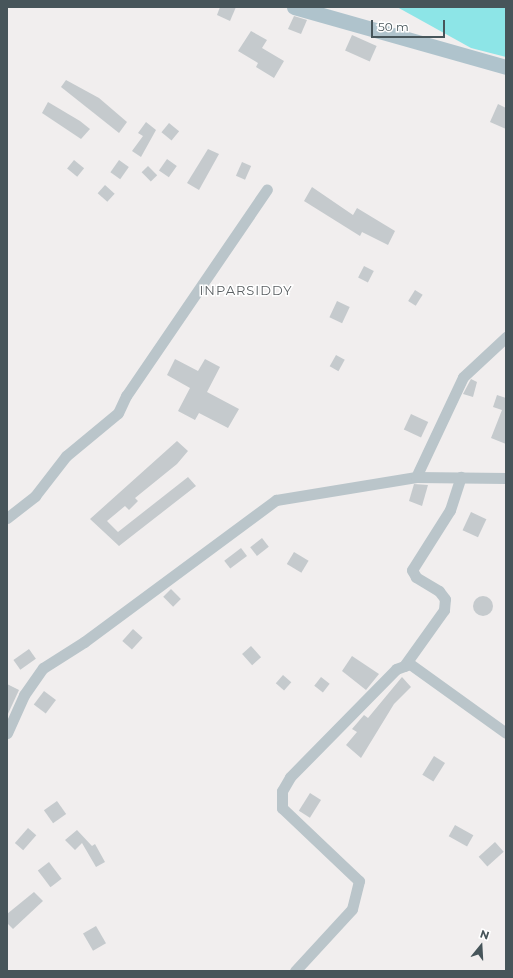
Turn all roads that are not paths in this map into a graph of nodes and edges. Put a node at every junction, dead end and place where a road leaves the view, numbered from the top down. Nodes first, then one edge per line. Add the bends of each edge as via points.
1 (294, 7) edge
2 (506, 67) edge
3 (268, 189) dead end
4 (506, 337) edge
5 (461, 476) junction
6 (416, 477) junction
7 (506, 478) edge
8 (7, 518) edge
9 (404, 666) junction
10 (506, 732) edge
11 (7, 733) edge
12 (295, 971) edge

1 - 2 main road
3 - 8 street via 126,396 118,413 66,456 35,496
4 - 6 street via 463,377
5 - 6 street
5 - 7 street
5 - 9 street via 450,510 412,570 416,577 442,595 444,610
6 - 11 street via 276,500 84,642 44,668 24,696
9 - 10 street via 418,668
9 - 12 street via 396,669 290,777 282,792 282,808 359,881 352,909

